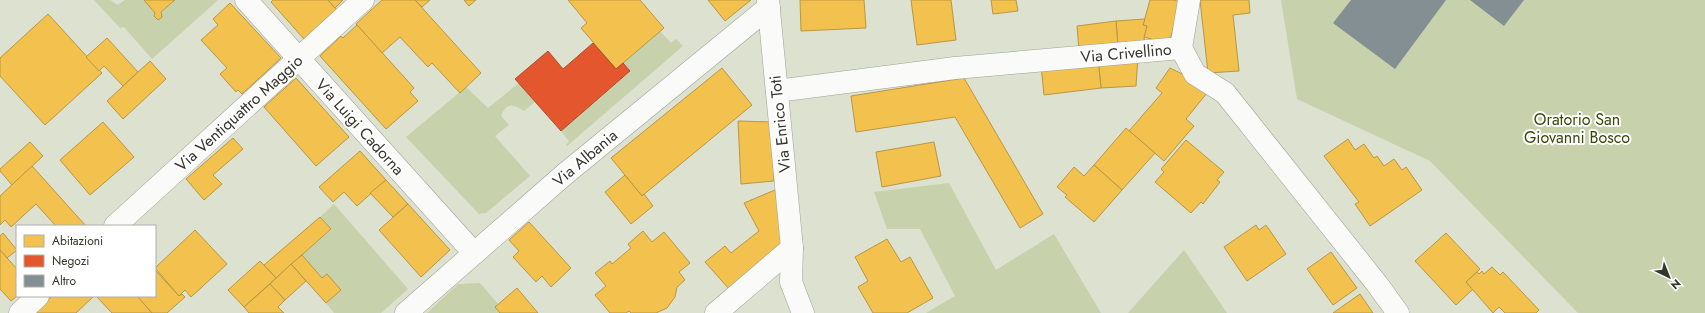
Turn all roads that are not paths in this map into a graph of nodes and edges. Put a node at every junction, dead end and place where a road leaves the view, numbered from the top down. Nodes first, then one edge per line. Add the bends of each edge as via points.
1 (246, 0) edge
2 (363, 0) edge
3 (1189, 0) edge
4 (768, 4) edge
5 (1181, 48) junction
6 (299, 59) junction
7 (776, 91) junction
8 (116, 225) edge
9 (792, 248) junction
10 (474, 253) junction
11 (37, 297) edge
12 (20, 313) edge
13 (406, 313) edge
14 (716, 313) edge
15 (803, 313) edge
16 (1398, 313) edge

1 - 6 street, Via Luigi Cadorna
2 - 6 street, Via Ventiquattro Maggio
3 - 5 street
4 - 7 street, Via Enrico Toti
4 - 10 street, Via Albania
5 - 7 street, Via Crivellino via 955,68
5 - 16 street, Via Crivellino via 1195,74 1225,93
6 - 8 street, Via Ventiquattro Maggio
6 - 10 street, Via Luigi Cadorna
7 - 9 street, Via Enrico Toti
9 - 14 street
9 - 15 street, Via Enrico Toti via 791,282
10 - 13 street, Via Albania
11 - 12 street

